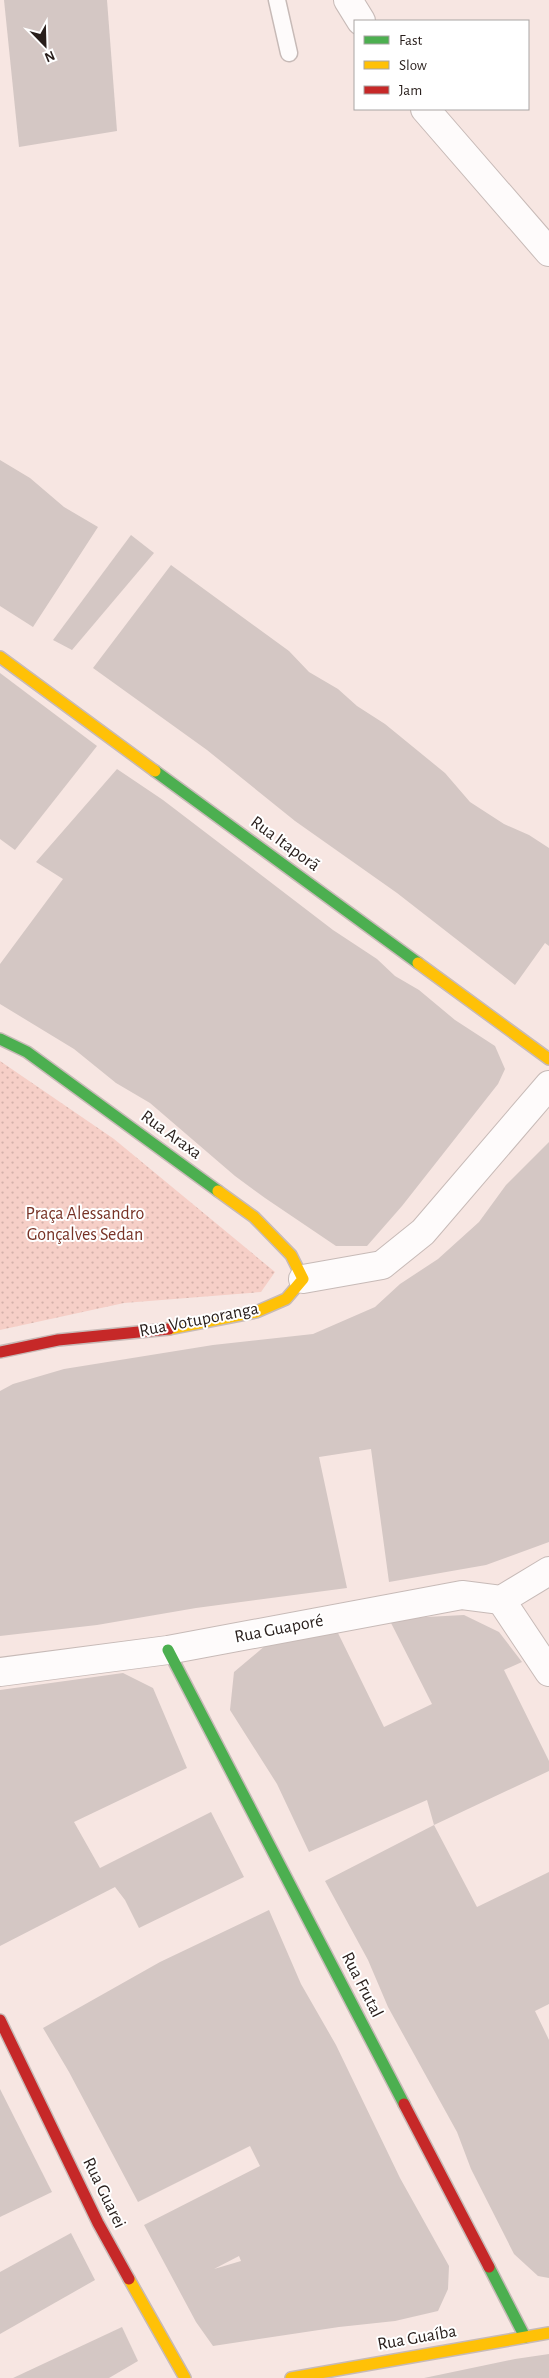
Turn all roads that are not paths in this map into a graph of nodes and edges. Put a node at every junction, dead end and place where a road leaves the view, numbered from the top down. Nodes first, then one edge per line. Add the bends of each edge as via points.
1 (277, 0) edge
2 (348, 0) edge
3 (360, 20) edge
4 (289, 53) dead end
5 (426, 110) edge
6 (549, 252) edge
7 (0, 657) edge
8 (0, 1039) edge
9 (549, 1059) edge
10 (549, 1085) edge
11 (303, 1279) junction
12 (0, 1352) edge
13 (549, 1571) edge
14 (501, 1600) junction
15 (168, 1650) junction
16 (0, 1672) edge
17 (549, 1672) edge
18 (0, 2020) edge
19 (549, 2333) edge
20 (524, 2337) junction
21 (185, 2378) edge
22 (291, 2378) edge

1 - 4 lane
2 - 3 street
5 - 6 street
7 - 9 street, Rua Itaporã
8 - 11 street, Rua Araxa via 27,1052 254,1217 292,1255
10 - 11 street via 424,1232 382,1265
11 - 12 street, Rua Votuporanga via 286,1299 256,1312 166,1330 58,1340
13 - 14 street
14 - 15 street, Rua Guaporé via 462,1595
14 - 17 street
15 - 16 street, Rua Guaporé
15 - 20 street, Rua Frutal
18 - 21 street, Rua Guarei via 98,2223
19 - 20 street, Rua Guaíba
20 - 22 street, Rua Guaíba

